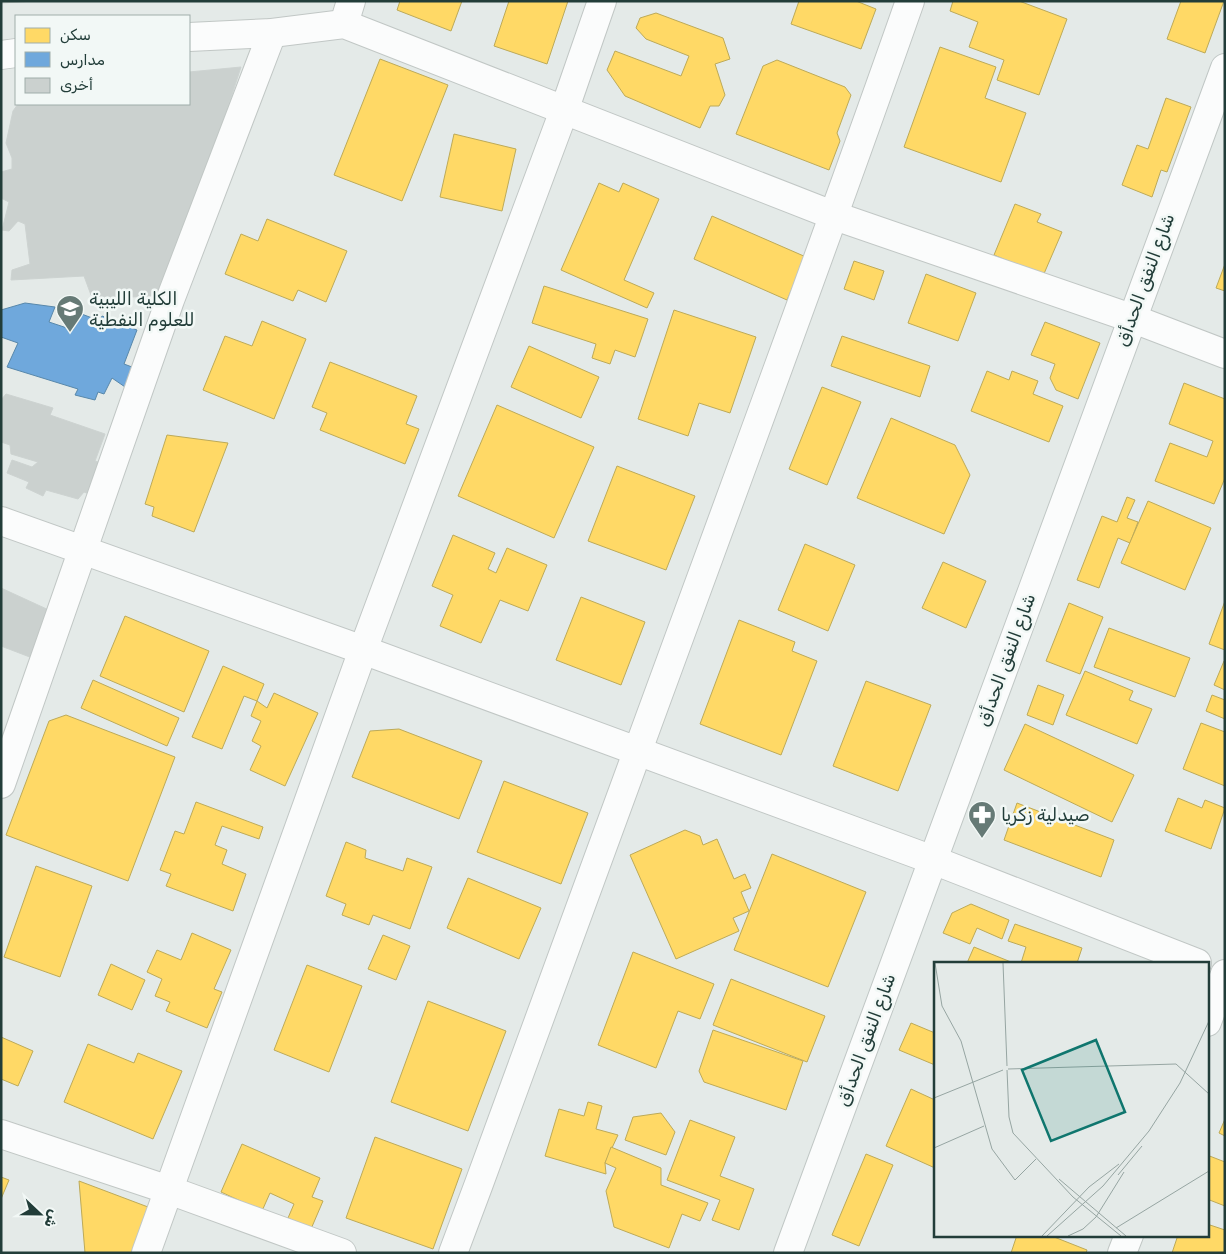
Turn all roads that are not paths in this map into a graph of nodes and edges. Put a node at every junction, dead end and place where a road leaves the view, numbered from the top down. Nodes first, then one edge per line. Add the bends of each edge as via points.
1 (602, 1) edge
2 (910, 1) edge
3 (347, 12) edge
4 (272, 33) junction
5 (190, 37) edge
6 (15, 53) edge
7 (1, 55) edge
8 (1225, 68) edge
9 (564, 108) junction
10 (835, 216) junction
11 (1131, 318) junction
12 (1225, 354) edge
13 (1, 520) edge
14 (84, 552) junction
15 (363, 650) junction
16 (637, 752) junction
17 (1, 784) edge
18 (933, 860) junction
19 (1194, 962) edge
20 (1208, 967) edge
21 (1225, 974) edge
22 (1208, 1019) edge
23 (1, 1134) edge
24 (169, 1190) junction
25 (1129, 1236) edge
26 (146, 1253) edge
27 (342, 1253) edge
28 (453, 1253) edge
29 (788, 1253) edge
30 (1122, 1253) edge

1 - 9 street
2 - 10 street
3 - 4 street
3 - 9 street
4 - 5 street
4 - 14 street via 170,300
6 - 7 street
8 - 11 street, شارع النفق الحدأق
9 - 10 street
9 - 15 street
10 - 11 street
10 - 16 street
11 - 12 street
11 - 18 street, شارع النفق الحدأق
13 - 14 street
14 - 15 street
14 - 17 street
15 - 16 street
15 - 24 street
16 - 18 street
16 - 28 street
18 - 19 street
18 - 29 street, شارع النفق الحدأق
20 - 21 street
21 - 22 street
23 - 24 street
24 - 26 street
24 - 27 street
25 - 30 street

